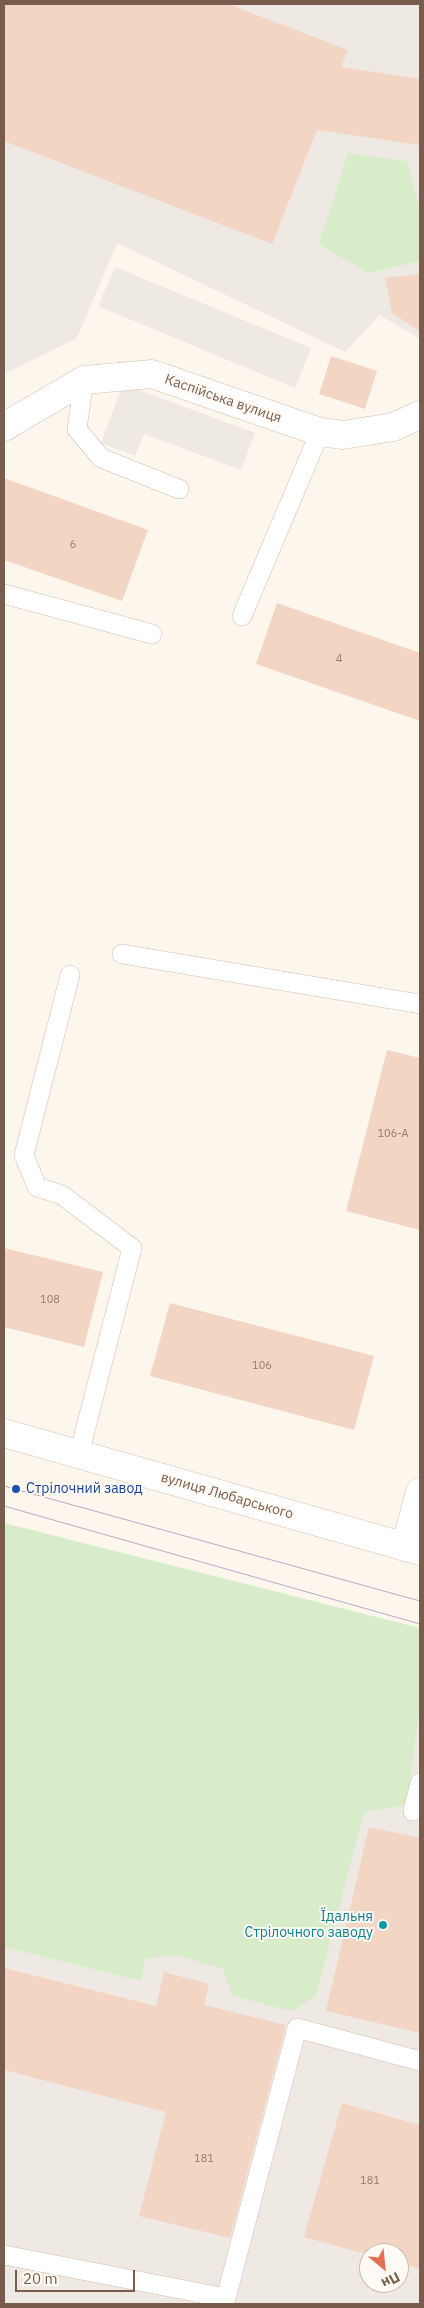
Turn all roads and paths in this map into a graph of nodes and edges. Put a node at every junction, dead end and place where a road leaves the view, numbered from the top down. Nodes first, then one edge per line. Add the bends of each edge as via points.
1 (84, 380) junction
2 (420, 415) edge
3 (4, 427) edge
4 (320, 432) junction
5 (179, 489) dead end
6 (4, 594) edge
7 (242, 616) dead end
8 (152, 634) dead end
9 (122, 954) dead end
10 (70, 975) dead end
11 (420, 1004) edge
12 (4, 1433) edge
13 (79, 1454) junction
14 (420, 1492) edge
15 (413, 1549) edge
16 (420, 1783) edge
17 (413, 1811) dead end
18 (420, 2060) edge
19 (4, 2255) edge
20 (227, 2301) edge

1 - 3 street, Каспійська вулиця
1 - 4 street, Каспійська вулиця via 152,374
1 - 5 lane via 77,429 101,458
2 - 4 street, Каспійська вулиця via 393,427 343,434
4 - 7 lane
6 - 8 lane
9 - 11 lane
10 - 13 lane via 24,1155 37,1187 62,1195 132,1248
12 - 13 street, вулиця Любарського
13 - 15 street, вулиця Любарського
14 - 15 street
16 - 17 lane
18 - 20 lane via 297,2028
19 - 20 lane

